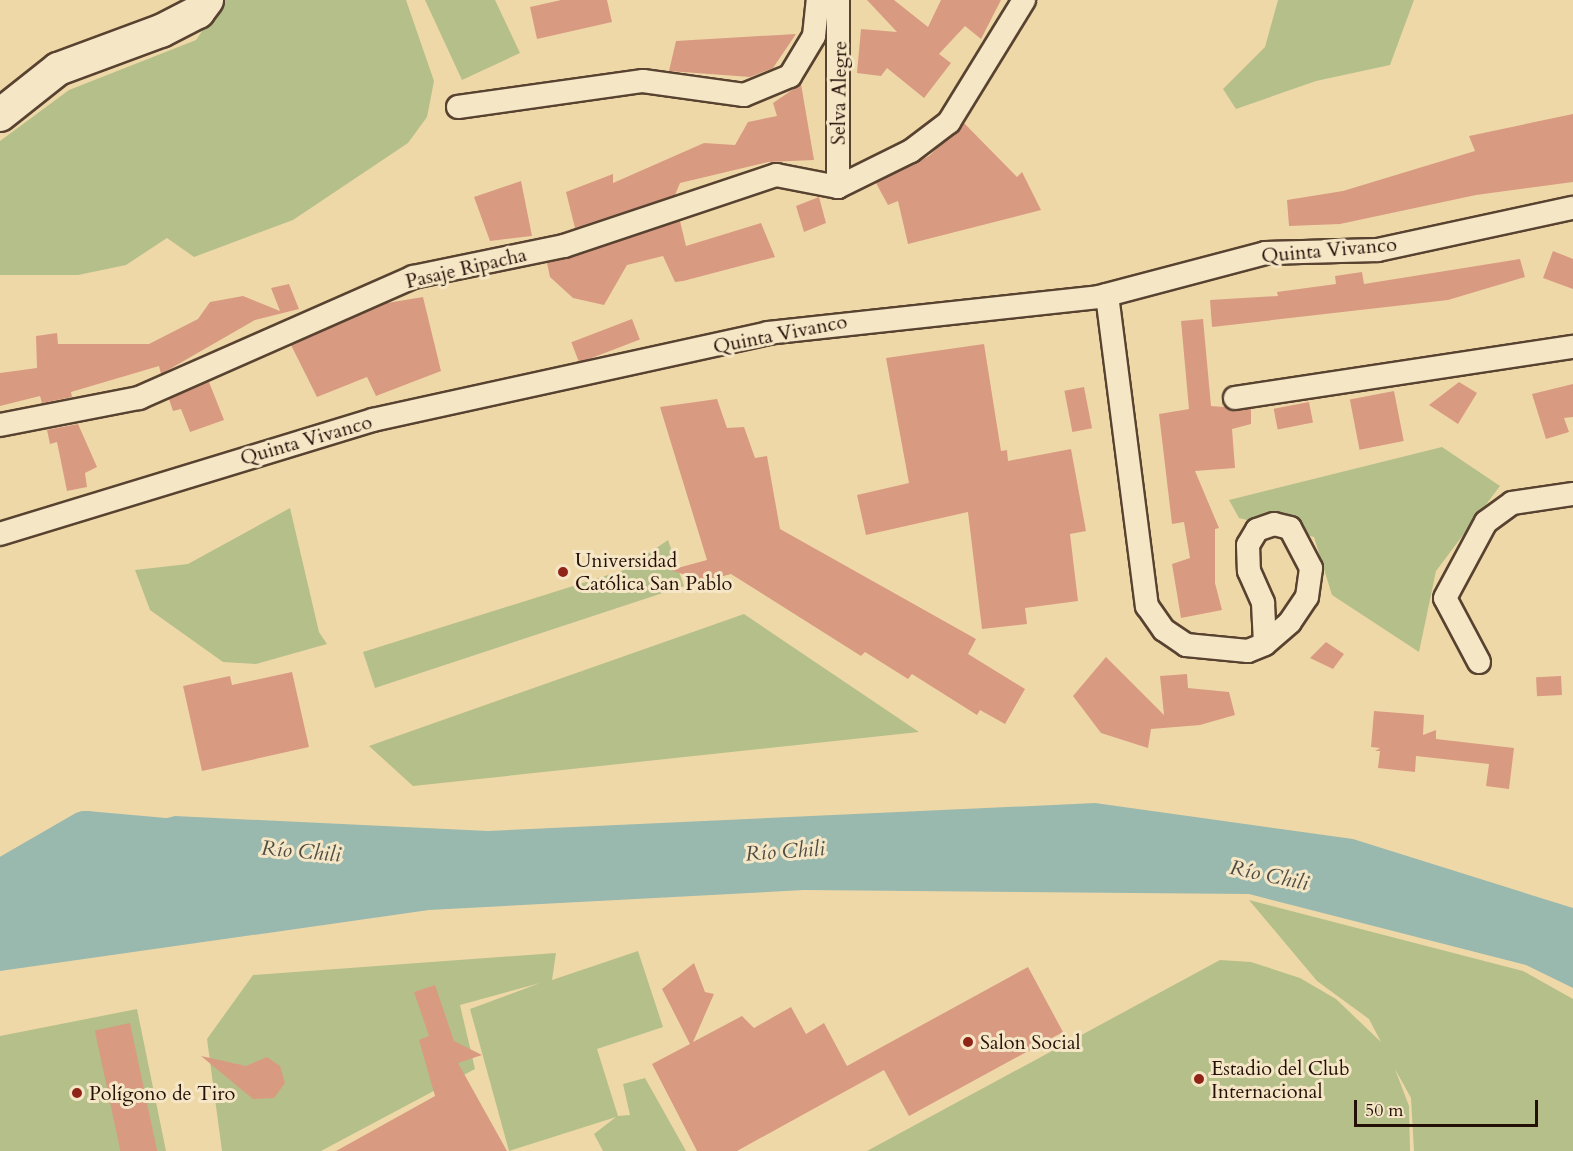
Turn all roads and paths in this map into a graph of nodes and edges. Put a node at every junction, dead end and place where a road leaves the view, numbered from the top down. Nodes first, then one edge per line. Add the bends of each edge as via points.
1 (207, 0) edge
2 (834, 0) edge
3 (1024, 0) edge
4 (458, 107) dead end
5 (0, 116) edge
6 (838, 187) junction
7 (1573, 208) edge
8 (1107, 295) junction
9 (1573, 347) edge
10 (1235, 398) dead end
11 (0, 425) edge
12 (1573, 494) edge
13 (0, 534) edge
14 (1265, 644) junction
15 (1479, 662) dead end

1 - 5 street via 198,12 161,31 58,69
2 - 4 street via 790,76 744,95 643,81
2 - 6 street, Selva Alegre
3 - 6 street via 949,122 911,151
6 - 11 street, Pasaje Ripacha via 776,175 564,246 413,276 139,398
7 - 8 street, Quinta Vivanco via 1378,250 1265,253
8 - 13 street, Quinta Vivanco via 825,323 556,378 373,420
8 - 14 street via 1147,606 1164,630 1186,645 1248,651
9 - 10 street
12 - 15 street via 1512,503 1486,522 1445,598
14 - 14 street via 1290,622 1307,597 1311,568 1290,528 1274,524 1257,530 1248,545 1249,571 1263,603

